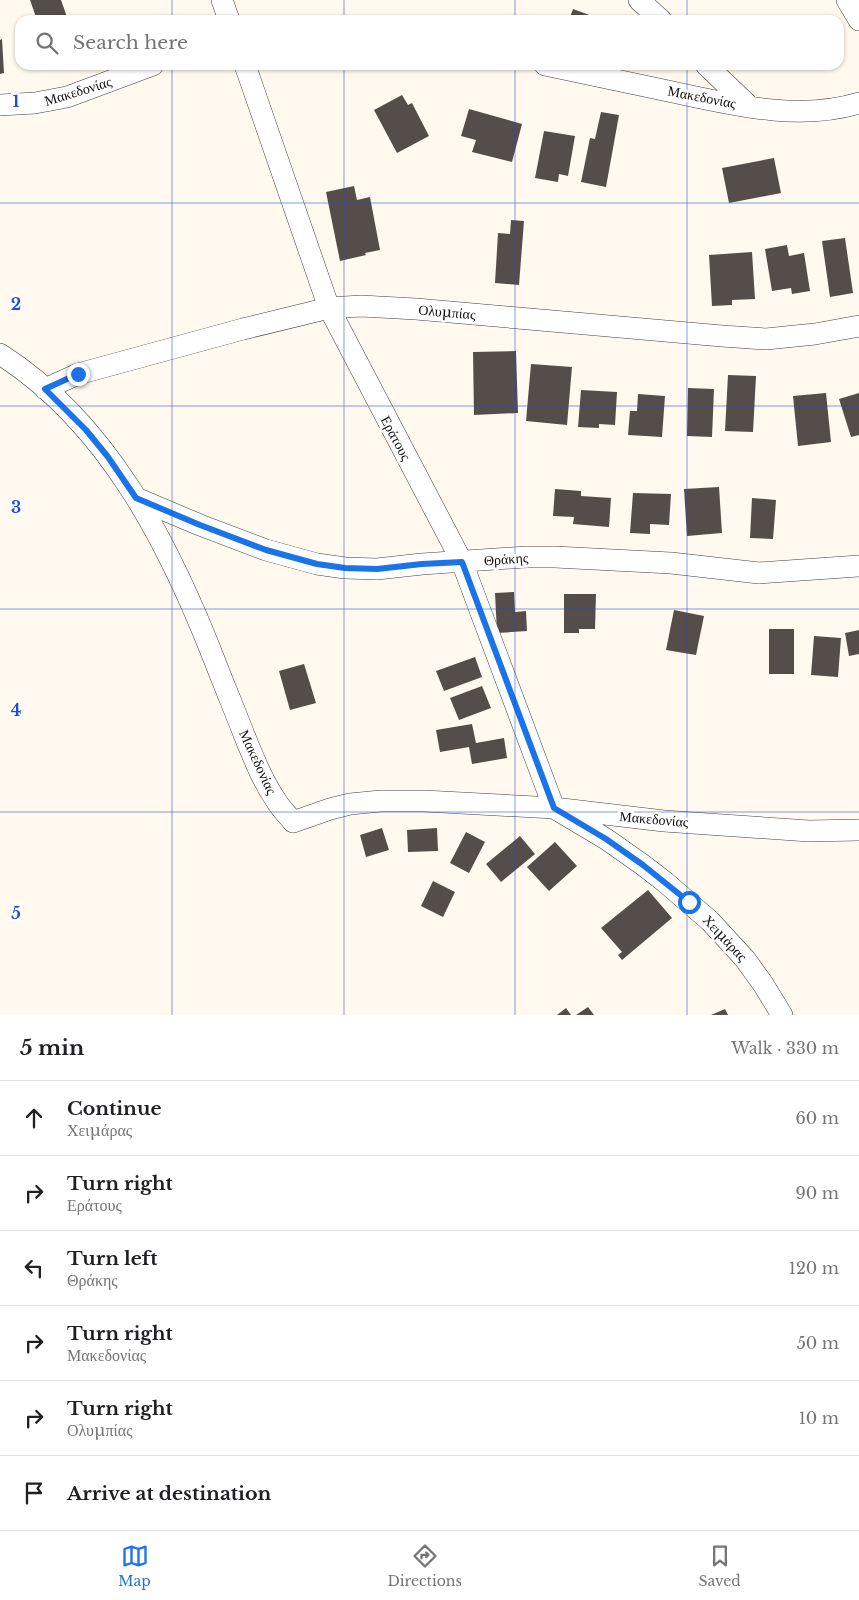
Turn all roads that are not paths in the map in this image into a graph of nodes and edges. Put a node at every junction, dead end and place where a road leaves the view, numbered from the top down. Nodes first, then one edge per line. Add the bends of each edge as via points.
1 (222, 0) edge
2 (639, 0) edge
3 (847, 0) edge
4 (227, 15) edge
5 (656, 15) edge
6 (859, 20) edge
7 (140, 70) edge
8 (247, 70) edge
9 (568, 70) edge
10 (711, 70) edge
11 (859, 103) edge
12 (0, 105) edge
13 (749, 106) junction
14 (330, 308) junction
15 (859, 326) edge
16 (0, 354) edge
17 (45, 389) junction
18 (136, 498) junction
19 (462, 562) junction
20 (859, 566) edge
21 (554, 808) junction
22 (859, 830) edge
23 (782, 1015) edge

1 - 4 street
2 - 5 street
3 - 6 street
7 - 12 street, Μακεδονίας via 67,97
8 - 14 street, Εράτους
9 - 13 street, Μακεδονίας
10 - 13 street
11 - 13 street, Μακεδονίας via 812,112
14 - 15 street, Ολυμπίας via 416,309 766,338
14 - 17 street, Ολυμπίας via 78,374
14 - 19 street, Εράτους
16 - 17 street, Μακεδονίας
17 - 18 street, Μακεδονίας via 108,457
18 - 19 street, Θράκης via 266,550 317,564 377,569
18 - 21 street, Μακεδονίας via 176,570 260,770 277,803 293,822 340,806 381,802
19 - 20 street, Θράκης via 556,557 671,563 759,573
19 - 21 street, Εράτους
21 - 22 street, Μακεδονίας via 664,821 809,831
21 - 23 street, Χειμάρας via 643,865 710,921 745,959

